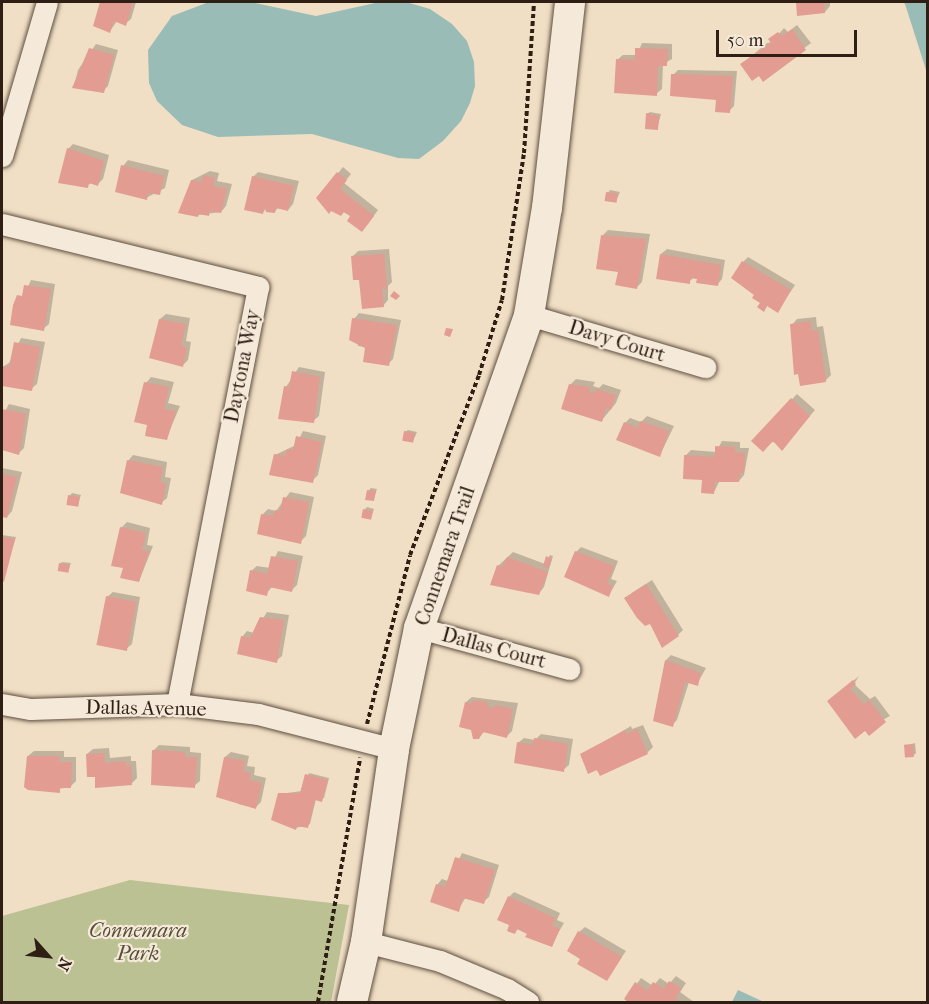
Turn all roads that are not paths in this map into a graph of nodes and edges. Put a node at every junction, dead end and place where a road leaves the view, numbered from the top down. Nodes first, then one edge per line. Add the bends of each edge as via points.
1 (47, 2) edge
2 (556, 2) edge
3 (570, 2) edge
4 (555, 116) junction
5 (2, 156) edge
6 (2, 224) edge
7 (529, 315) junction
8 (705, 367) dead end
9 (419, 628) junction
10 (569, 669) dead end
11 (2, 704) edge
12 (177, 704) junction
13 (394, 749) junction
14 (366, 942) junction
15 (352, 1002) edge
16 (528, 1002) edge

1 - 5 street
2 - 4 street, Connemara Trail
3 - 4 street, Connemara Trail
4 - 7 street, Connemara Trail via 547,208
6 - 12 street, Daytona Way via 258,288
7 - 8 street, Davy Court
7 - 9 street, Connemara Trail
9 - 10 street, Dallas Court
9 - 13 street, Connemara Trail
11 - 12 street, Dallas Avenue via 31,709
12 - 13 street, Dallas Avenue via 258,714
13 - 14 street, Connemara Trail
14 - 15 street, Connemara Trail
14 - 16 street via 440,961

